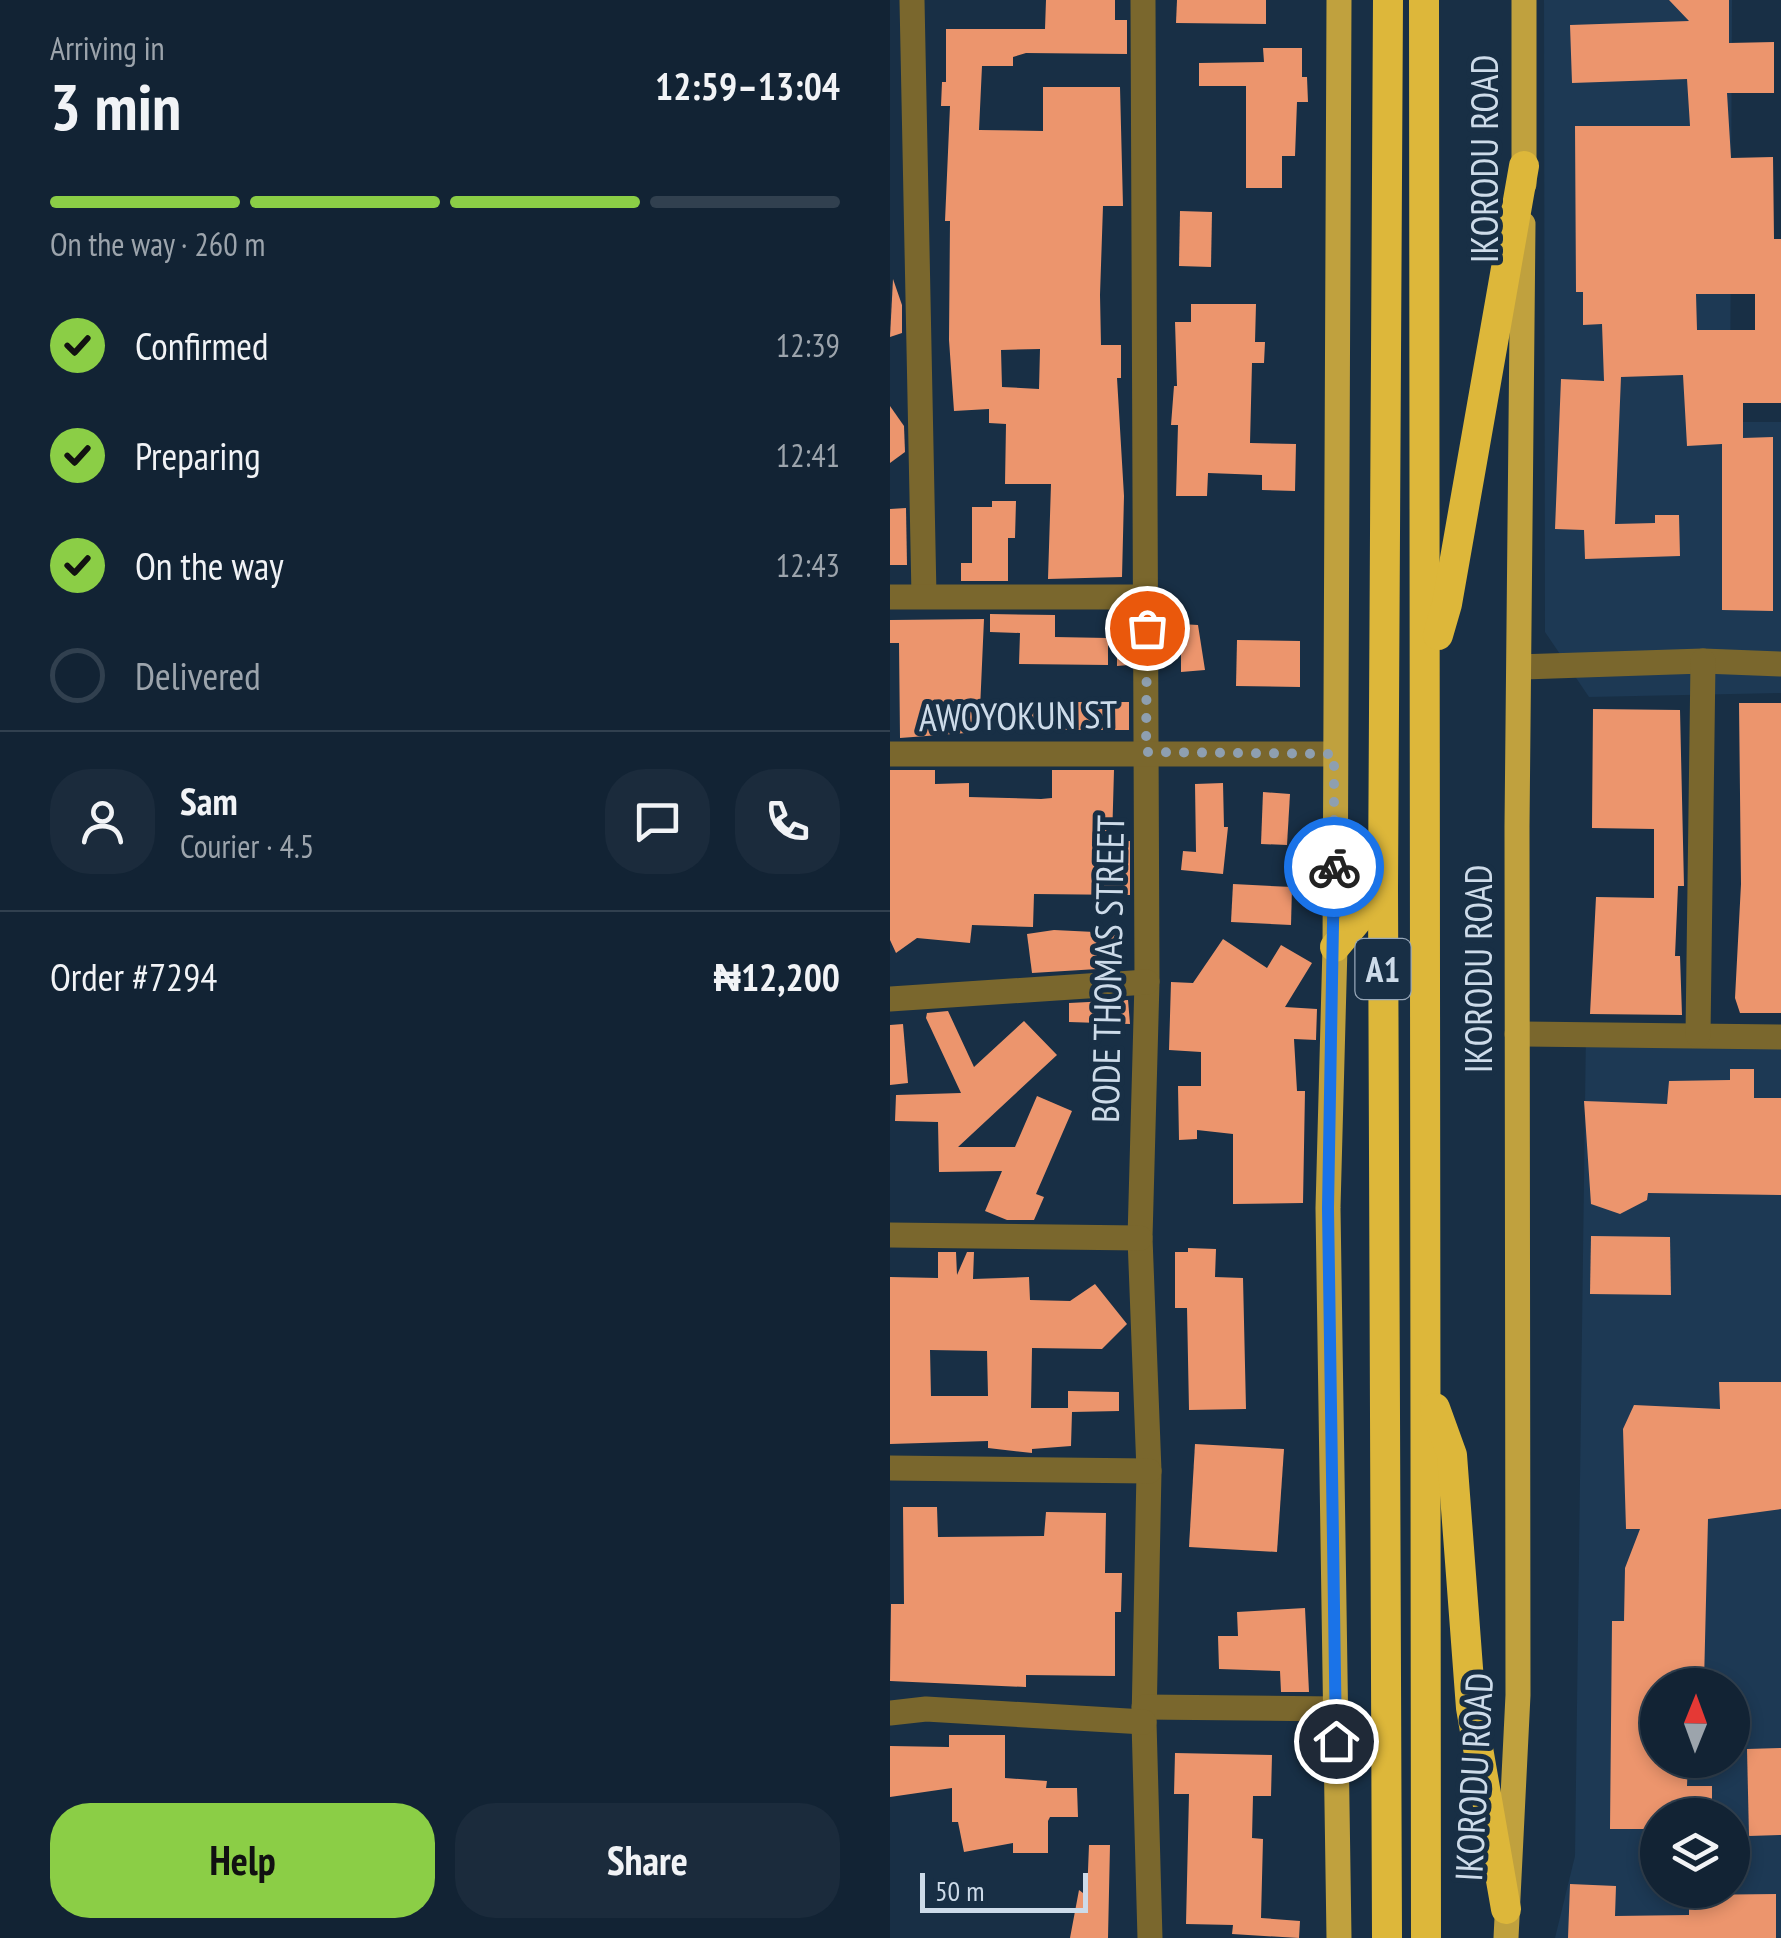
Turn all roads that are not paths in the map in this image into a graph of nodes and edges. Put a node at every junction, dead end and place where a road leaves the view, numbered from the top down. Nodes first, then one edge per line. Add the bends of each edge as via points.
1 (912, 0) edge
2 (1144, 0) edge
3 (1339, 0) edge
4 (1388, 0) edge
5 (1424, 0) edge
6 (1524, 0) edge
7 (1524, 166) junction
8 (924, 596) junction
9 (890, 597) edge
10 (1148, 597) junction
11 (1703, 661) junction
12 (1781, 664) edge
13 (1428, 666) junction
14 (1520, 667) junction
15 (1146, 752) junction
16 (890, 754) edge
17 (1334, 754) junction
18 (1383, 889) junction
19 (1335, 947) junction
20 (1147, 982) junction
21 (890, 999) edge
22 (1517, 1034) junction
23 (1698, 1035) junction
24 (1781, 1036) edge
25 (890, 1235) edge
26 (1140, 1238) junction
27 (1428, 1386) junction
28 (890, 1468) edge
29 (1148, 1470) junction
30 (1335, 1708) junction
31 (890, 1713) edge
32 (1144, 1715) junction
33 (1506, 1923) edge
34 (1150, 1938) edge
35 (1340, 1938) edge
36 (1388, 1938) edge
37 (1426, 1938) edge

1 - 8 street
2 - 10 street, BODE THOMAS STREET
3 - 17 main road
4 - 18 highway, A1
5 - 13 highway, IKORODU ROAD / A1
6 - 7 main road, IKORODU ROAD
7 - 13 highway via 1448,604
7 - 14 main road, IKORODU ROAD
8 - 9 street
8 - 10 street
10 - 15 street, BODE THOMAS STREET
11 - 12 street
11 - 14 street
11 - 23 street
13 - 27 highway, IKORODU ROAD / A1
14 - 22 main road, IKORODU ROAD
15 - 16 street, AWOYOKUN ST
15 - 17 street, AWOYOKUN ST
15 - 20 street, BODE THOMAS STREET
17 - 19 main road
18 - 19 highway
18 - 36 highway, A1
19 - 30 main road via 1328,1208
20 - 21 street
20 - 26 street, BODE THOMAS STREET
22 - 23 street
22 - 33 main road, IKORODU ROAD via 1518,1694
23 - 24 street
25 - 26 street
26 - 29 street, BODE THOMAS STREET
27 - 33 highway via 1452,1455 1471,1708
27 - 37 highway, IKORODU ROAD / A1
28 - 29 street
29 - 32 street, BODE THOMAS STREET
30 - 32 street
30 - 35 main road
31 - 32 street
32 - 34 street, BODE THOMAS STREET

